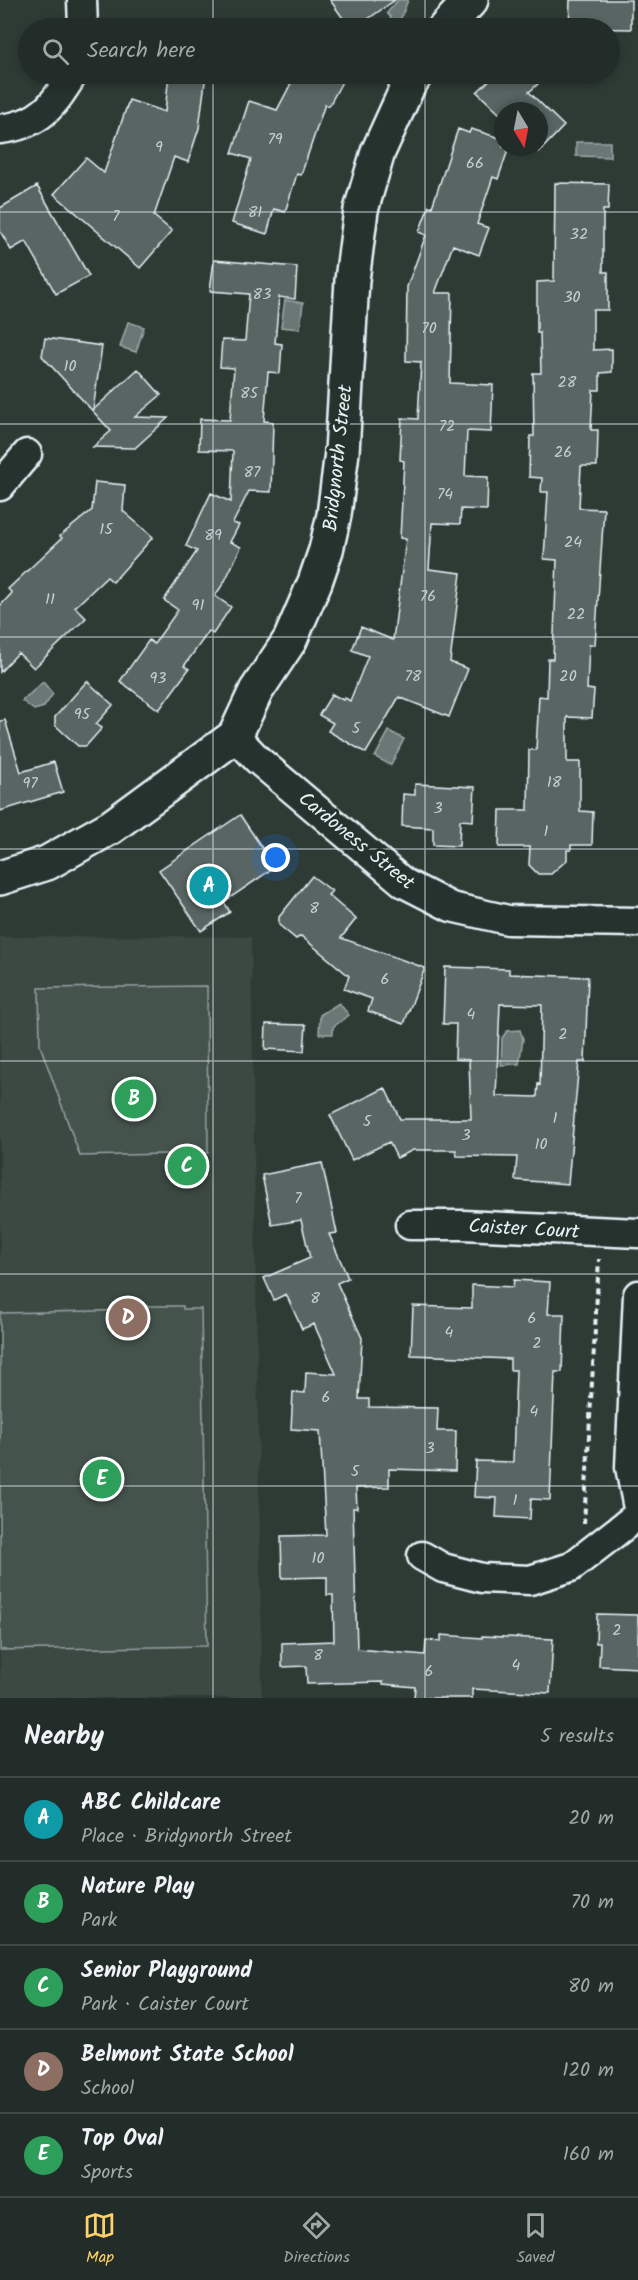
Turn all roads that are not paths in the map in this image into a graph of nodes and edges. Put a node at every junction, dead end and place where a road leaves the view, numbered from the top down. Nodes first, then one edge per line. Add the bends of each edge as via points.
1 (82, 0) edge
2 (471, 0) edge
3 (83, 18) edge
4 (454, 18) edge
5 (67, 84) edge
6 (409, 84) edge
7 (0, 129) edge
8 (27, 454) dead end
9 (0, 486) edge
10 (235, 736) junction
11 (0, 878) edge
12 (638, 922) edge
13 (410, 1226) dead end
14 (638, 1233) edge
15 (638, 1295) edge
16 (638, 1508) edge
17 (638, 1515) edge
18 (422, 1556) dead end

1 - 3 street
2 - 4 street
5 - 7 street via 57,102 39,117
6 - 10 street, Bridgnorth Street via 378,152 361,210 352,280 342,452 326,550 302,617 256,691
8 - 9 street
10 - 11 street, Bridgnorth Street via 111,827 47,863
10 - 12 street, Cardoness Street via 258,760 404,883 451,907 508,920
13 - 14 street, Caister Court
15 - 16 street via 630,1467
17 - 18 street via 572,1567 530,1580 482,1578 443,1568

